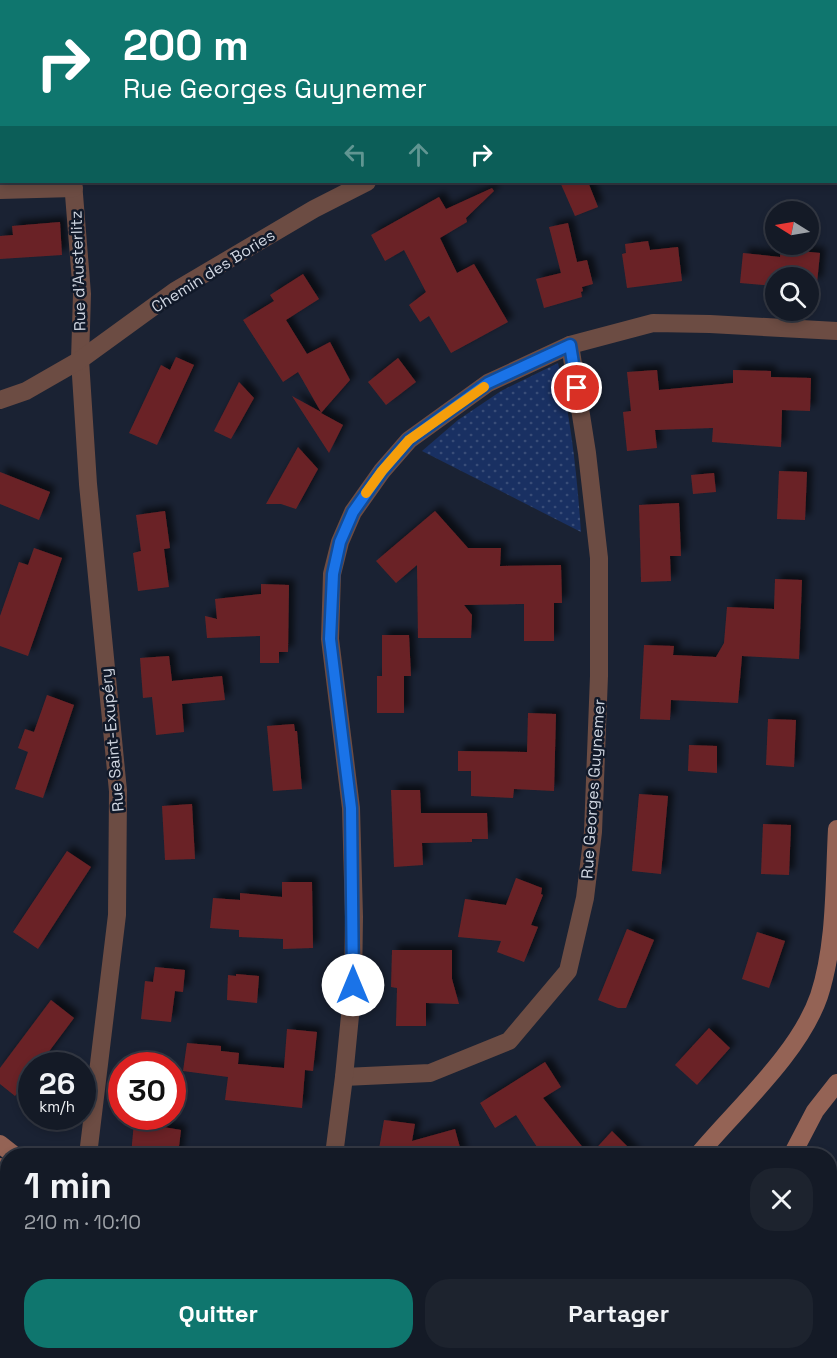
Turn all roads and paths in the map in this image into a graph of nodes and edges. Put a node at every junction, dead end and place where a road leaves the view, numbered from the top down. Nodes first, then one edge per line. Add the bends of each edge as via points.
1 (365, 183) edge
2 (74, 185) edge
3 (0, 190) edge
4 (837, 331) edge
5 (570, 345) junction
6 (80, 360) junction
7 (0, 400) edge
8 (837, 829) edge
9 (344, 1077) junction
10 (837, 1083) edge
11 (89, 1148) edge
12 (335, 1148) edge
13 (704, 1148) edge
14 (796, 1148) edge

1 - 6 street, Chemin des Bories via 175,291
2 - 3 street
2 - 6 street, Rue d'Austerlitz via 82,294
4 - 5 street via 653,323
5 - 9 street via 488,383 409,440 353,512 340,542 333,574 330,639 351,808 353,985
5 - 9 street, Rue Georges Guynemer via 588,453 599,558 599,676 593,832 585,898 567,971 509,1041 430,1073
6 - 7 street, Chemin des Bories via 26,391
6 - 11 street, Rue Saint-Exupéry via 118,791 117,915
8 - 13 main road via 832,920 818,998 790,1049
9 - 12 street
10 - 14 main road via 815,1111

